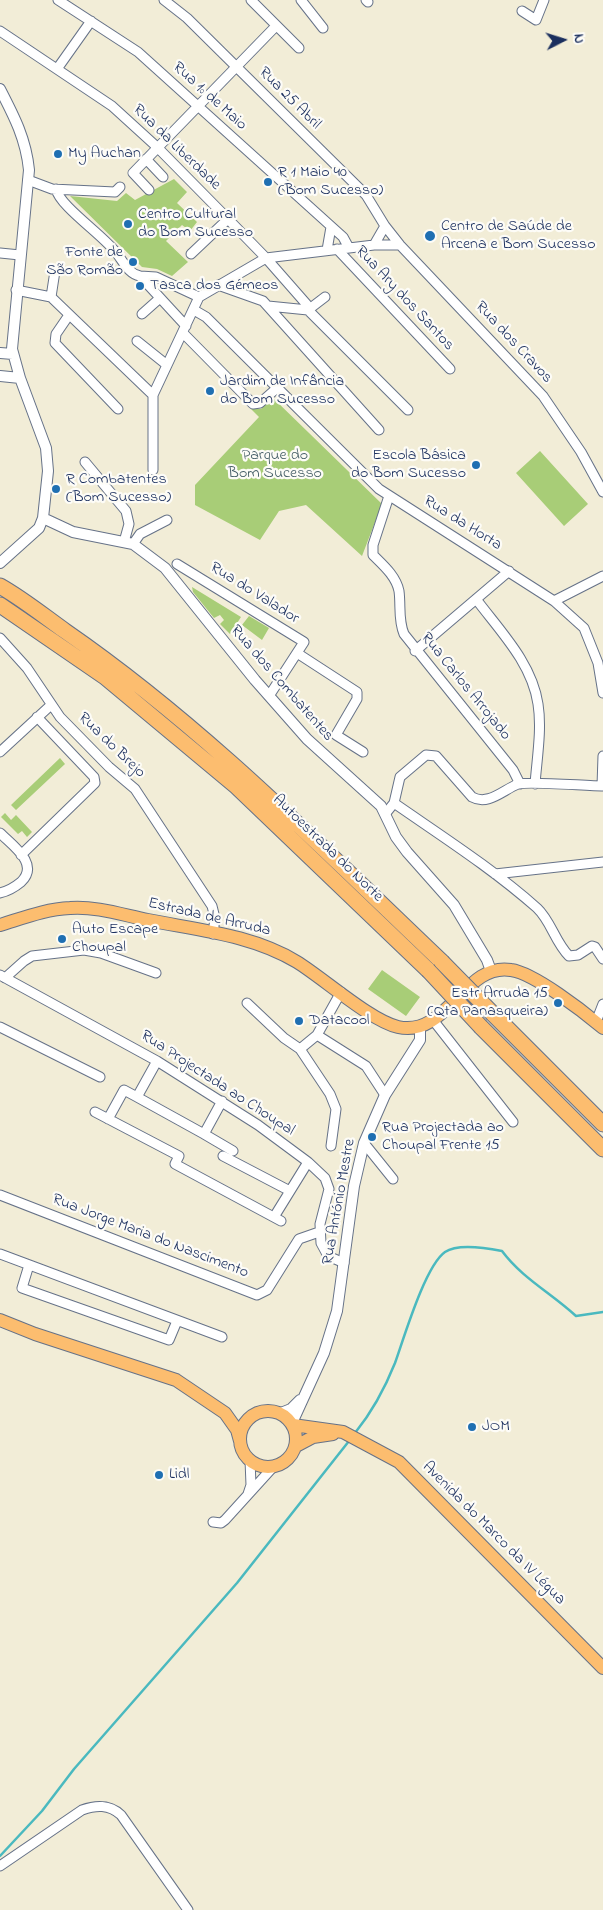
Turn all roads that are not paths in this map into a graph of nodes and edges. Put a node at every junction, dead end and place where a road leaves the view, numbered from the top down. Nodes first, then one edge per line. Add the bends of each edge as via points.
1 (58, 0) edge
2 (164, 0) edge
3 (251, 0) edge
4 (301, 0) edge
5 (544, 0) edge
6 (522, 11) dead end
7 (91, 21) junction
8 (276, 26) junction
9 (323, 28) dead end
10 (0, 31) edge
11 (299, 48) dead end
12 (235, 66) junction
13 (57, 69) junction
14 (0, 89) edge
15 (197, 105) junction
16 (156, 147) junction
17 (146, 159) junction
18 (163, 177) dead end
19 (28, 180) junction
20 (120, 187) dead end
21 (56, 189) junction
22 (149, 190) dead end
23 (228, 218) junction
24 (384, 226) junction
25 (331, 228) junction
26 (374, 245) junction
27 (400, 245) junction
28 (349, 248) junction
29 (332, 249) junction
30 (0, 253) edge
31 (191, 254) dead end
32 (20, 255) junction
33 (266, 258) junction
34 (55, 271) dead end
35 (140, 276) junction
36 (218, 285) junction
37 (16, 290) junction
38 (52, 297) junction
39 (199, 297) junction
40 (325, 297) dead end
41 (160, 298) junction
42 (268, 306) junction
43 (194, 310) junction
44 (308, 310) junction
45 (142, 314) dead end
46 (69, 315) junction
47 (184, 329) junction
48 (137, 341) dead end
49 (0, 353) edge
50 (13, 354) junction
51 (167, 365) junction
52 (450, 369) dead end
53 (0, 376) edge
54 (20, 378) junction
55 (277, 388) junction
56 (153, 395) junction
57 (118, 409) dead end
58 (408, 410) dead end
59 (378, 430) dead end
60 (84, 462) dead end
61 (153, 470) dead end
62 (603, 492) edge
63 (389, 496) junction
64 (43, 518) junction
65 (166, 520) dead end
66 (129, 543) junction
67 (0, 562) edge
68 (177, 564) dead end
69 (509, 571) junction
70 (603, 576) edge
71 (3, 588) edge
72 (476, 599) junction
73 (554, 601) junction
74 (0, 605) edge
75 (0, 638) edge
76 (415, 651) junction
77 (297, 653) junction
78 (603, 693) edge
79 (269, 696) junction
80 (50, 704) junction
81 (37, 717) junction
82 (0, 752) edge
83 (363, 752) dead end
84 (603, 756) edge
85 (520, 784) junction
86 (535, 784) junction
87 (602, 786) edge
88 (394, 803) junction
89 (386, 813) junction
90 (0, 832) edge
91 (21, 855) junction
92 (603, 862) edge
93 (495, 874) junction
94 (0, 893) edge
95 (0, 924) edge
96 (213, 934) junction
97 (603, 959) edge
98 (491, 971) junction
99 (156, 973) dead end
100 (3, 977) edge
101 (341, 992) junction
102 (247, 1003) dead end
103 (603, 1004) edge
104 (433, 1020) junction
105 (599, 1025) edge
106 (420, 1026) junction
107 (0, 1028) edge
108 (317, 1035) junction
109 (300, 1050) junction
110 (156, 1061) junction
111 (100, 1077) dead end
112 (385, 1095) junction
113 (136, 1097) junction
114 (222, 1101) junction
115 (94, 1112) dead end
116 (108, 1119) junction
117 (513, 1122) dead end
118 (603, 1124) edge
119 (204, 1134) junction
120 (364, 1143) junction
121 (331, 1146) dead end
122 (603, 1149) edge
123 (233, 1151) dead end
124 (223, 1156) dead end
125 (308, 1162) junction
126 (393, 1179) dead end
127 (290, 1191) junction
128 (0, 1195) edge
129 (319, 1232) junction
130 (0, 1254) edge
131 (344, 1263) junction
132 (29, 1265) junction
133 (0, 1320) edge
134 (177, 1321) junction
135 (222, 1337) dead end
136 (307, 1391) junction
137 (224, 1413) junction
138 (281, 1413) junction
139 (250, 1415) junction
140 (293, 1424) junction
141 (355, 1438) junction
142 (240, 1441) junction
143 (296, 1446) junction
144 (250, 1460) junction
145 (274, 1466) junction
146 (247, 1496) junction
147 (213, 1522) dead end
148 (603, 1668) edge
149 (0, 1866) edge
150 (188, 1910) edge

1 - 7 street, Rua 1º de Maio
2 - 12 street, Rua 25 Abril
3 - 8 street
4 - 9 street
5 - 6 street via 536,20
7 - 13 street
7 - 15 street, Rua 1º de Maio via 138,52
8 - 11 street
8 - 12 street
10 - 13 street, Rua da Liberdade
12 - 15 street
12 - 24 street, Rua 25 Abril via 366,195
13 - 16 street, Rua da Liberdade via 105,101
14 - 19 street via 21,129 26,146
15 - 16 street
15 - 25 street, Rua 1º de Maio
16 - 17 street
16 - 23 street, Rua da Liberdade
17 - 18 street
17 - 22 street via 133,173
19 - 21 street
19 - 32 street
20 - 21 street via 115,192
21 - 35 street via 63,201 118,253 131,272
23 - 31 street
23 - 33 street, Rua da Liberdade
24 - 26 street
24 - 27 street, Rua dos Cravos
25 - 28 street, Rua 1º de Maio via 343,237
25 - 29 street
26 - 27 street
26 - 28 street
27 - 62 street, Rua dos Cravos via 543,396 581,452
28 - 29 street
29 - 33 street
29 - 52 street, Rua Ary dos Santos
30 - 32 street
32 - 37 street
33 - 36 street
33 - 44 street, Rua da Liberdade via 309,307
34 - 38 street
35 - 39 street via 156,277
35 - 41 street
36 - 39 street
36 - 42 street via 259,299
37 - 38 street
37 - 50 street
38 - 46 street
39 - 43 street
40 - 44 street
41 - 45 street
41 - 47 street
42 - 44 street
42 - 59 street
43 - 47 street
43 - 55 street, Rua da Horta via 206,317
44 - 58 street, Rua da Liberdade
46 - 56 street
46 - 57 street via 56,334 55,343
47 - 51 street
47 - 55 street via 253,404 260,403
48 - 51 street
49 - 50 street
50 - 54 street
51 - 56 street
53 - 54 street
54 - 64 street via 48,458
55 - 63 street, Rua da Horta
56 - 61 street
60 - 66 street via 126,511
63 - 69 street, Rua da Horta
63 - 76 street, Rua Carlos Arrojado via 373,545 373,555 393,576 399,590 400,625
64 - 66 street, Rua dos Combatentes via 73,532
64 - 67 street via 35,533
65 - 66 street
66 - 79 street, Rua dos Combatentes via 165,568
68 - 77 street, Rua do Valador via 304,642
69 - 72 street
69 - 73 street, Rua da Horta
70 - 73 street
71 - 118 highway, Autoestrada do Norte, bridge via 114,665 254,782 442,962
72 - 76 street
72 - 86 street via 516,650 531,677 538,704
73 - 78 street, Rua da Horta via 584,628 598,663
74 - 122 highway, Autoestrada do Norte, bridge via 105,678 237,787 428,970
75 - 80 street, Rua do Brejo via 27,668
76 - 85 street, Rua Carlos Arrojado via 513,770
77 - 79 street
77 - 83 street via 357,692 357,699 336,735
79 - 89 street, Rua dos Combatentes via 306,739
80 - 81 street
80 - 96 street, Rua do Brejo via 74,732 135,789 212,906 215,918
81 - 82 street
81 - 91 street via 94,777 95,783
84 - 87 street
85 - 86 street
85 - 88 street via 489,799 477,800 436,756 430,754 400,777
86 - 87 street
88 - 89 street
88 - 93 street
89 - 98 street, Rua dos Combatentes via 396,837 407,852 454,905
90 - 91 street
91 - 94 street via 28,864 28,873 19,884
92 - 93 street
93 - 97 street via 539,910 569,956 578,955 592,946
95 - 96 main road, Estrada de Arruda via 52,910 84,908
96 - 101 main road, Estrada de Arruda via 261,944 279,952
98 - 104 main road, Estrada de Arruda
98 - 105 main road via 508,969 520,972
99 - 100 street via 84,950 28,958
100 - 110 street, Rua Projectada ao Choupal
101 - 106 main road, Estrada de Arruda via 388,1024 403,1028
101 - 108 street
102 - 109 street
103 - 105 street
104 - 106 main road, Estrada de Arruda
104 - 117 street
106 - 112 street, Rua António Mestre via 419,1044
107 - 111 street
108 - 109 street
108 - 112 street via 366,1066
109 - 121 street via 334,1102
110 - 113 street
110 - 114 street, Rua Projectada ao Choupal
112 - 120 street, Rua António Mestre
113 - 116 street via 124,1090
113 - 119 street
114 - 119 street
114 - 125 street, Rua Projectada ao Choupal
115 - 116 street
116 - 127 street via 179,1156 175,1164 277,1219
119 - 123 street
120 - 126 street
120 - 131 street, Rua António Mestre via 354,1186
124 - 127 street
125 - 127 street
125 - 129 street, Rua Projectada ao Choupal via 325,1178 329,1189
128 - 129 street, Rua Jorge Maria do Nascimento via 257,1295 267,1290 299,1239
129 - 131 street via 324,1251
130 - 132 street
131 - 136 street, Rua António Mestre via 332,1330
132 - 134 street
132 - 134 street via 22,1288 169,1340
133 - 137 main road via 168,1376
134 - 135 street
136 - 138 street, Rua António Mestre via 295,1406
136 - 140 street, Rua António Mestre
137 - 139 main road
137 - 142 main road
138 - 139 main road via 264,1411
138 - 140 main road
139 - 142 main road
140 - 141 main road, Avenida do Marco da IV Légua via 334,1430
140 - 143 main road
141 - 143 main road, Avenida do Marco da IV Légua via 319,1436
141 - 148 main road, Avenida do Marco da IV Légua via 399,1462
142 - 144 main road
143 - 145 main road via 288,1459
144 - 145 main road via 262,1466
144 - 146 street via 251,1485
145 - 146 street
146 - 147 street via 225,1520
149 - 150 street via 82,1810 107,1806 121,1815

